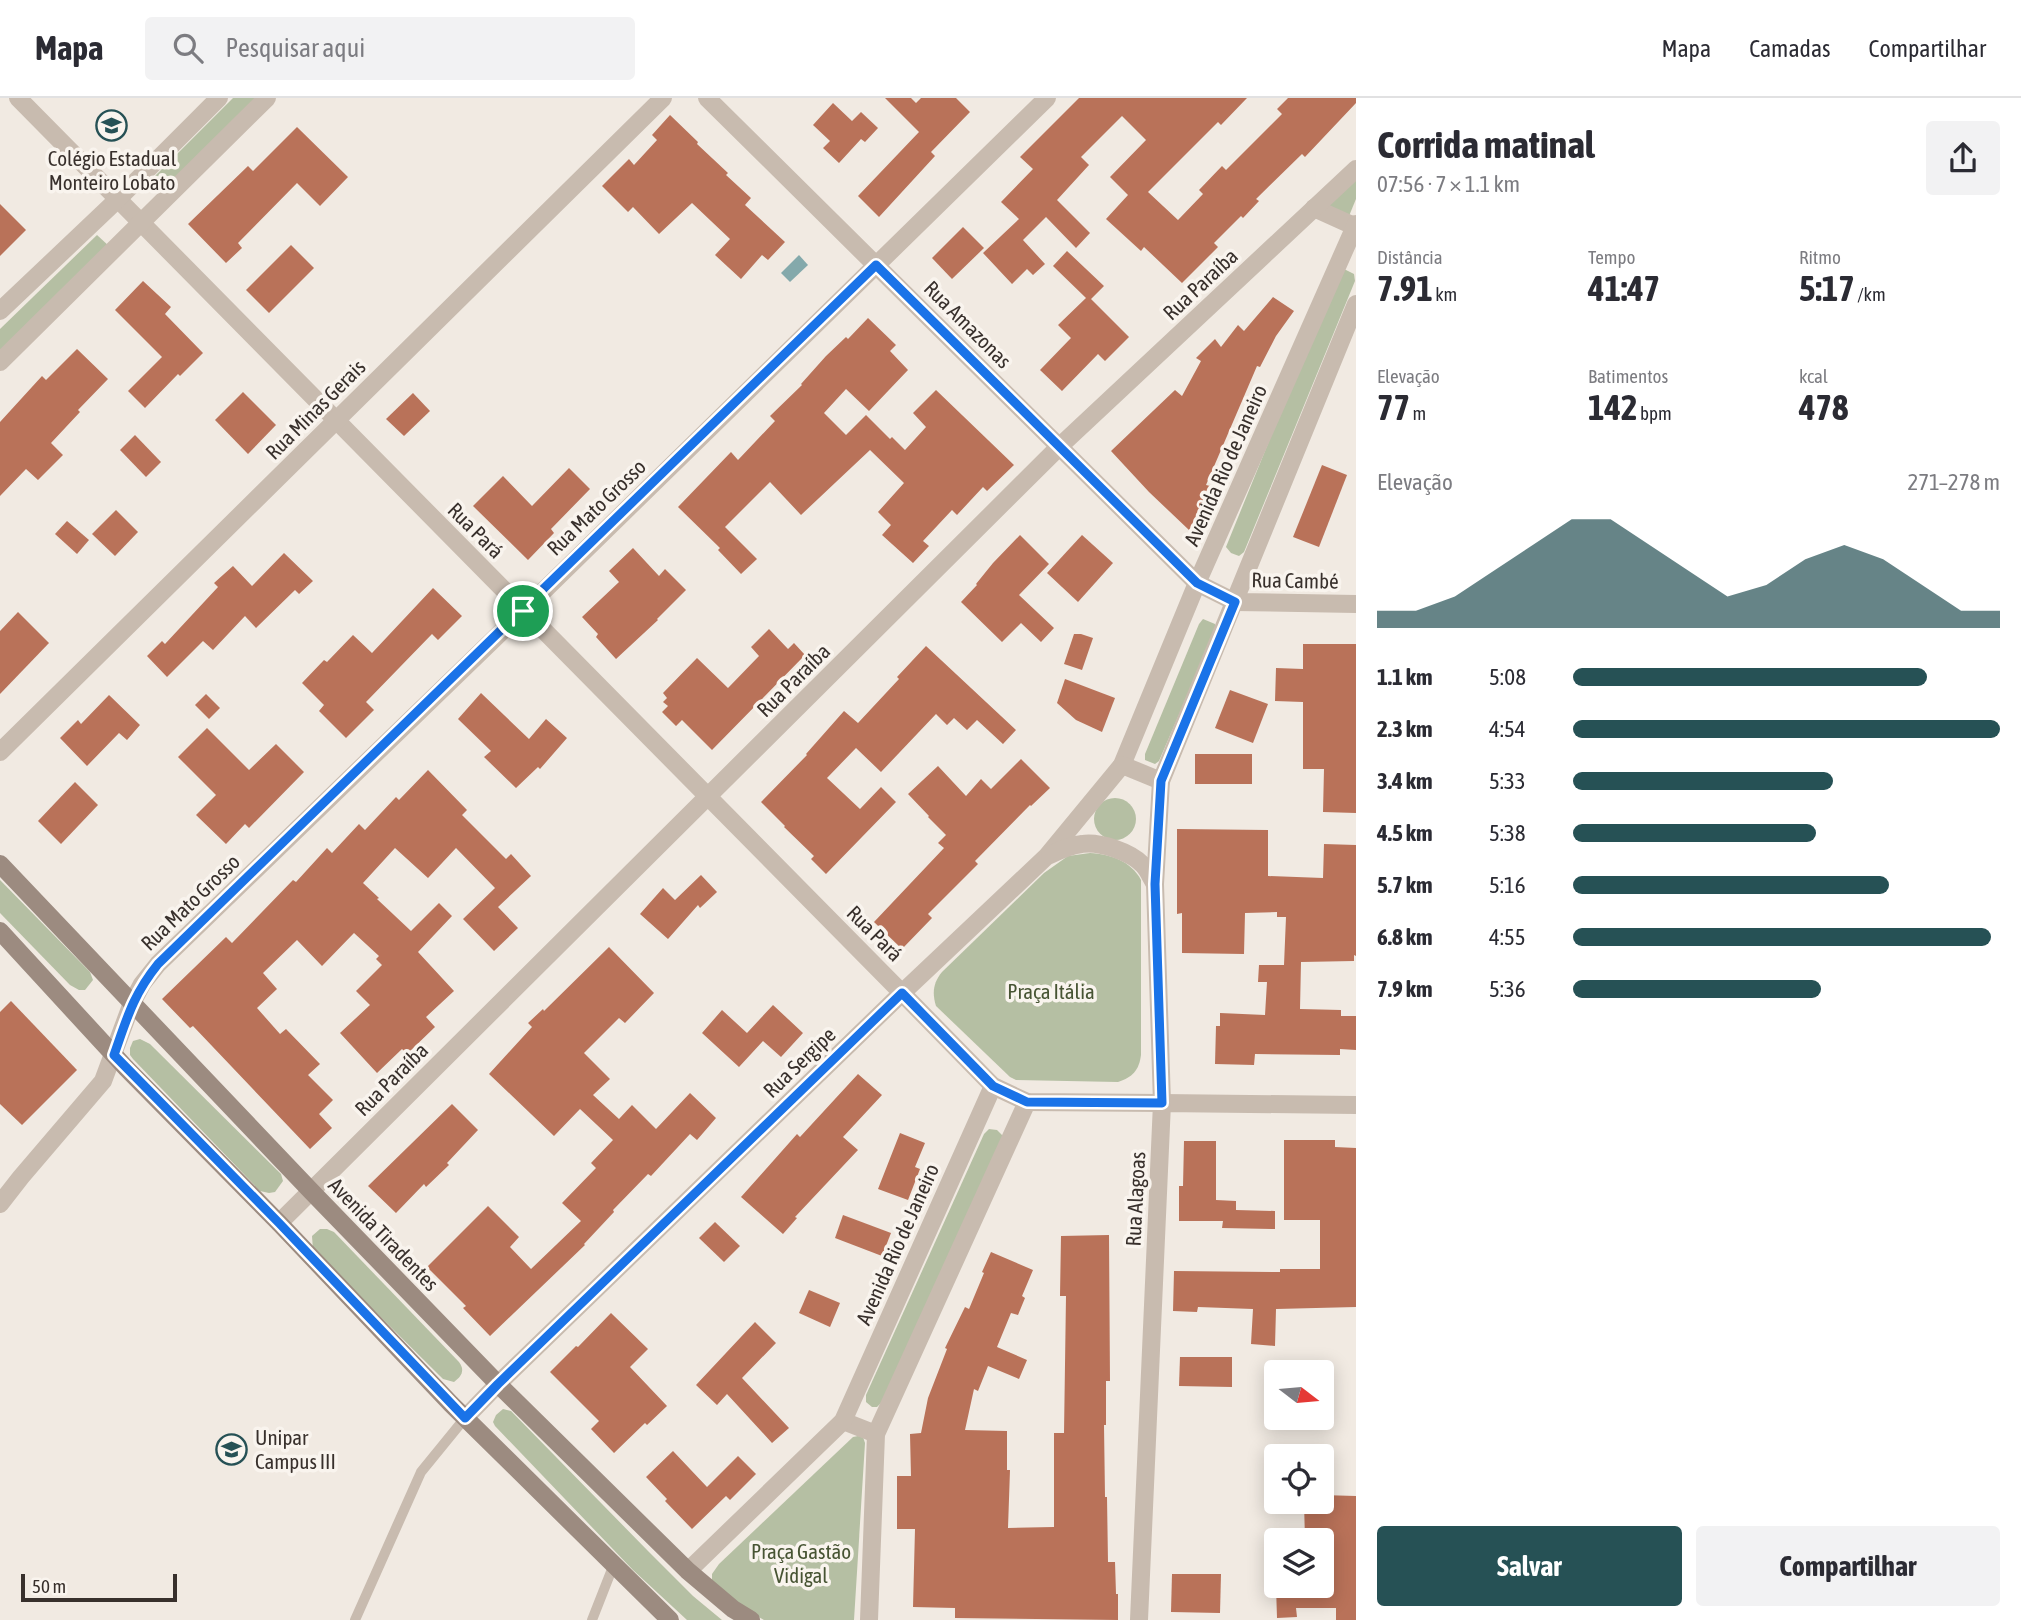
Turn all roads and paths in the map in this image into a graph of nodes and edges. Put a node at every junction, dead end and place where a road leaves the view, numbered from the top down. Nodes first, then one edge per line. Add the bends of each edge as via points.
1 (18, 98) edge
2 (219, 98) edge
3 (267, 98) edge
4 (663, 98) edge
5 (707, 98) edge
6 (1048, 98) edge
7 (1356, 169) edge
8 (118, 199) junction
9 (1314, 208) junction
10 (141, 223) junction
11 (1356, 226) edge
12 (876, 265) junction
13 (1356, 304) edge
14 (0, 311) edge
15 (0, 362) edge
16 (336, 421) junction
17 (1060, 446) junction
18 (1197, 583) junction
19 (1235, 602) junction
20 (1356, 604) edge
21 (523, 611) junction
22 (0, 752) edge
23 (1122, 765) junction
24 (1161, 781) junction
25 (708, 797) junction
26 (1047, 856) junction
27 (0, 864) edge
28 (1155, 884) junction
29 (0, 931) edge
30 (902, 993) junction
31 (132, 1003) junction
32 (114, 1055) junction
33 (993, 1086) junction
34 (1027, 1102) junction
35 (1162, 1103) junction
36 (1356, 1105) edge
37 (311, 1191) junction
38 (0, 1204) edge
39 (279, 1223) junction
40 (498, 1384) junction
41 (465, 1418) junction
42 (843, 1421) junction
43 (876, 1434) junction
44 (614, 1564) junction
45 (688, 1571) junction
46 (355, 1620) edge
47 (592, 1620) edge
48 (670, 1620) edge
49 (751, 1620) edge
50 (869, 1620) edge
51 (1139, 1620) edge

1 - 8 street, Rua Pará
2 - 8 street
3 - 10 street
4 - 16 street, Rua Minas Gerais
5 - 12 street, Rua Amazonas
6 - 12 street, Rua Mato Grosso
7 - 9 street, Rua Paraíba
8 - 10 street, Rua Pará
8 - 14 street
9 - 11 street
9 - 17 street, Rua Paraíba
10 - 15 street
10 - 16 street, Rua Pará
11 - 18 street, Avenida Rio de Janeiro
12 - 17 street, Rua Amazonas
12 - 21 street, Rua Mato Grosso
13 - 19 street
16 - 21 street, Rua Pará
16 - 22 street, Rua Minas Gerais
17 - 18 street, Rua Amazonas
17 - 25 street, Rua Paraíba
18 - 19 street, Rua Cambé
18 - 23 street, Avenida Rio de Janeiro
19 - 20 street, Rua Cambé
19 - 24 street
21 - 25 street, Rua Pará
21 - 31 street, Rua Mato Grosso via 158,964
23 - 24 street
23 - 26 street, Rua Sergipe
24 - 28 street, Rua Alagoas
25 - 30 street, Rua Pará
25 - 37 street, Rua Paraíba
26 - 28 street via 1084,843 1112,848 1144,866
26 - 30 street, Rua Sergipe
27 - 31 main road, Avenida Tiradentes
28 - 35 street, Rua Alagoas
29 - 32 main road
30 - 33 street, Rua Pará
30 - 40 street, Rua Sergipe
31 - 32 street, Rua Mato Grosso
31 - 37 main road, Avenida Tiradentes
32 - 38 street, Rua Mato Grosso via 103,1081
32 - 39 main road
33 - 34 street
33 - 42 street, Avenida Rio de Janeiro
34 - 35 street
34 - 43 street
35 - 36 street
35 - 51 street, Rua Alagoas
37 - 39 street, Rua Paraíba
37 - 40 main road, Avenida Tiradentes
39 - 41 main road
40 - 41 street, Rua Sergipe
40 - 45 main road, Avenida Tiradentes
41 - 44 main road
41 - 46 lane via 421,1472
42 - 43 street
42 - 45 street
43 - 50 street
44 - 47 lane
44 - 48 main road
45 - 49 main road, Avenida Tiradentes

